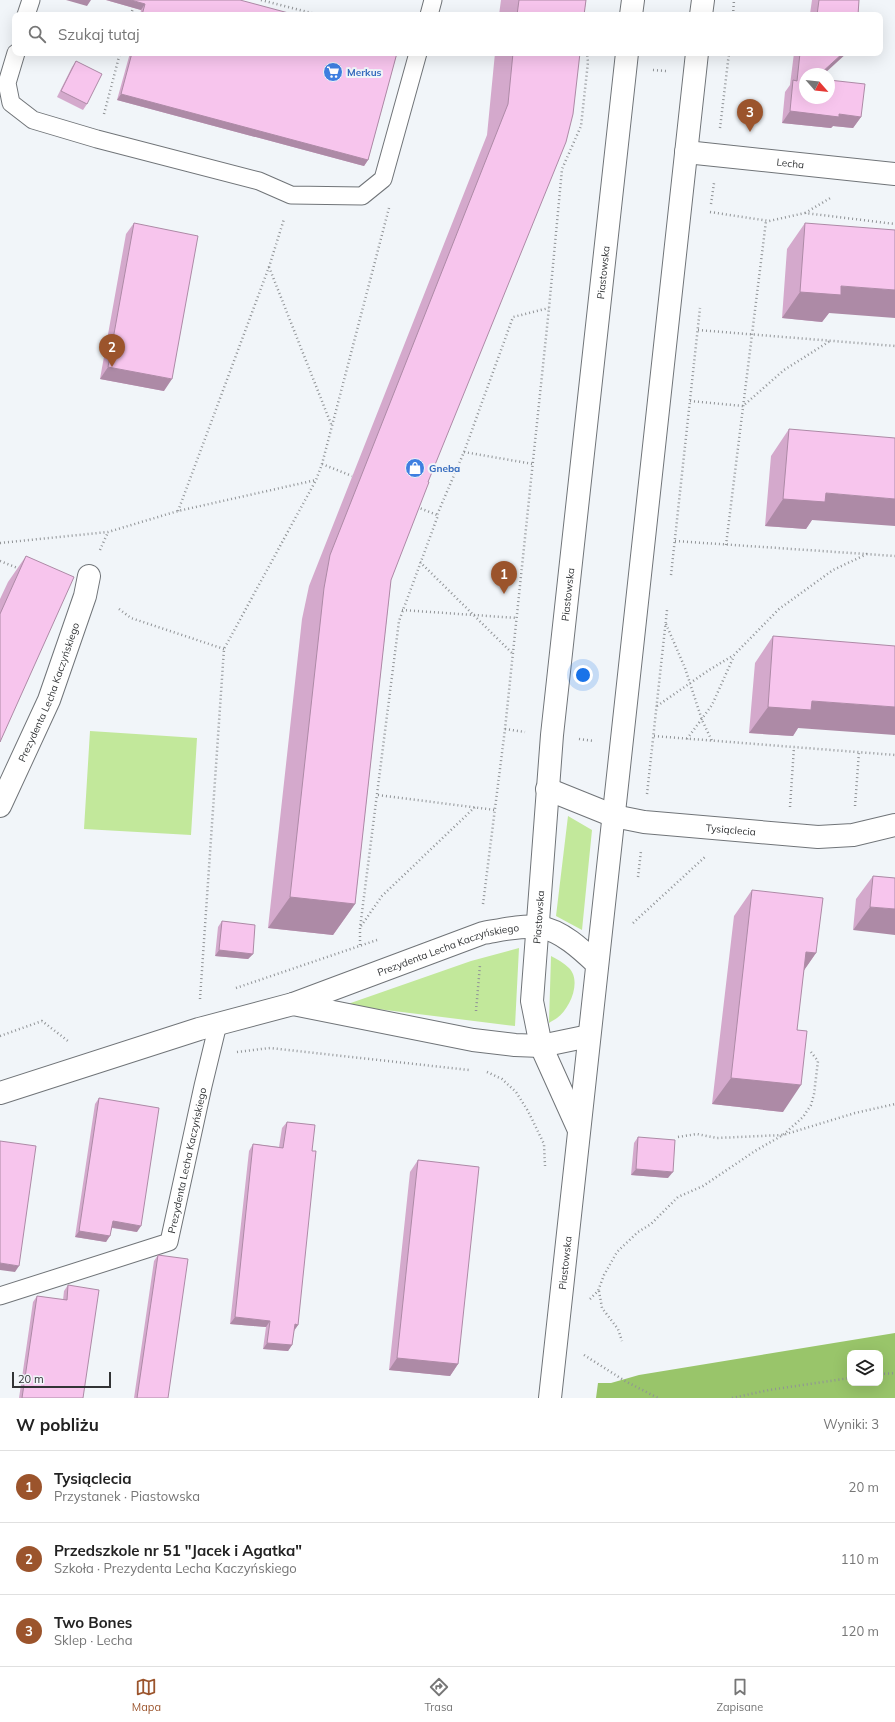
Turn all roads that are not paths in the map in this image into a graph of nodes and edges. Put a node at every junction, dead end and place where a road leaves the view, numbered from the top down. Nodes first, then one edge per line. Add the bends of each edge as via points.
1 (31, 0) edge
2 (433, 0) edge
3 (633, 0) edge
4 (703, 0) edge
5 (27, 12) edge
6 (430, 12) edge
7 (631, 12) edge
8 (701, 12) edge
9 (15, 56) edge
10 (417, 56) edge
11 (626, 60) edge
12 (696, 64) edge
13 (686, 152) junction
14 (895, 174) edge
15 (89, 576) dead end
16 (547, 789) junction
17 (0, 806) edge
18 (614, 816) junction
19 (895, 825) edge
20 (539, 927) junction
21 (598, 964) junction
22 (293, 1004) junction
23 (218, 1024) junction
24 (589, 1036) junction
25 (541, 1046) junction
26 (0, 1093) edge
27 (578, 1128) junction
28 (0, 1296) edge
29 (550, 1398) edge

1 - 5 lane
2 - 6 lane
3 - 7 street
4 - 8 street
9 - 10 lane via 7,82 11,104 33,120 259,181 291,195 362,196 383,179
11 - 16 street, Piastowska
12 - 13 street, Piastowska
13 - 14 street, Lecha
13 - 18 street, Piastowska
15 - 17 street, Prezydenta Lecha Kaczyńskiego via 85,596 48,700
16 - 18 street, Tysiąclecia
16 - 20 street, Piastowska
18 - 19 street, Tysiąclecia via 644,822 818,837 852,835
18 - 21 street, Piastowska
20 - 21 street, Prezydenta Lecha Kaczyńskiego via 553,931 575,944
20 - 22 street, Prezydenta Lecha Kaczyńskiego via 483,933
20 - 25 street, Piastowska via 532,1001
21 - 24 street, Piastowska
22 - 23 street, Prezydenta Lecha Kaczyńskiego
22 - 25 street, Prezydenta Lecha Kaczyńskiego via 473,1040 515,1046
23 - 26 street, Prezydenta Lecha Kaczyńskiego
23 - 28 lane, Prezydenta Lecha Kaczyńskiego via 169,1242
24 - 25 street, Prezydenta Lecha Kaczyńskiego
24 - 27 street, Piastowska
25 - 27 street, Piastowska
27 - 29 street, Piastowska

